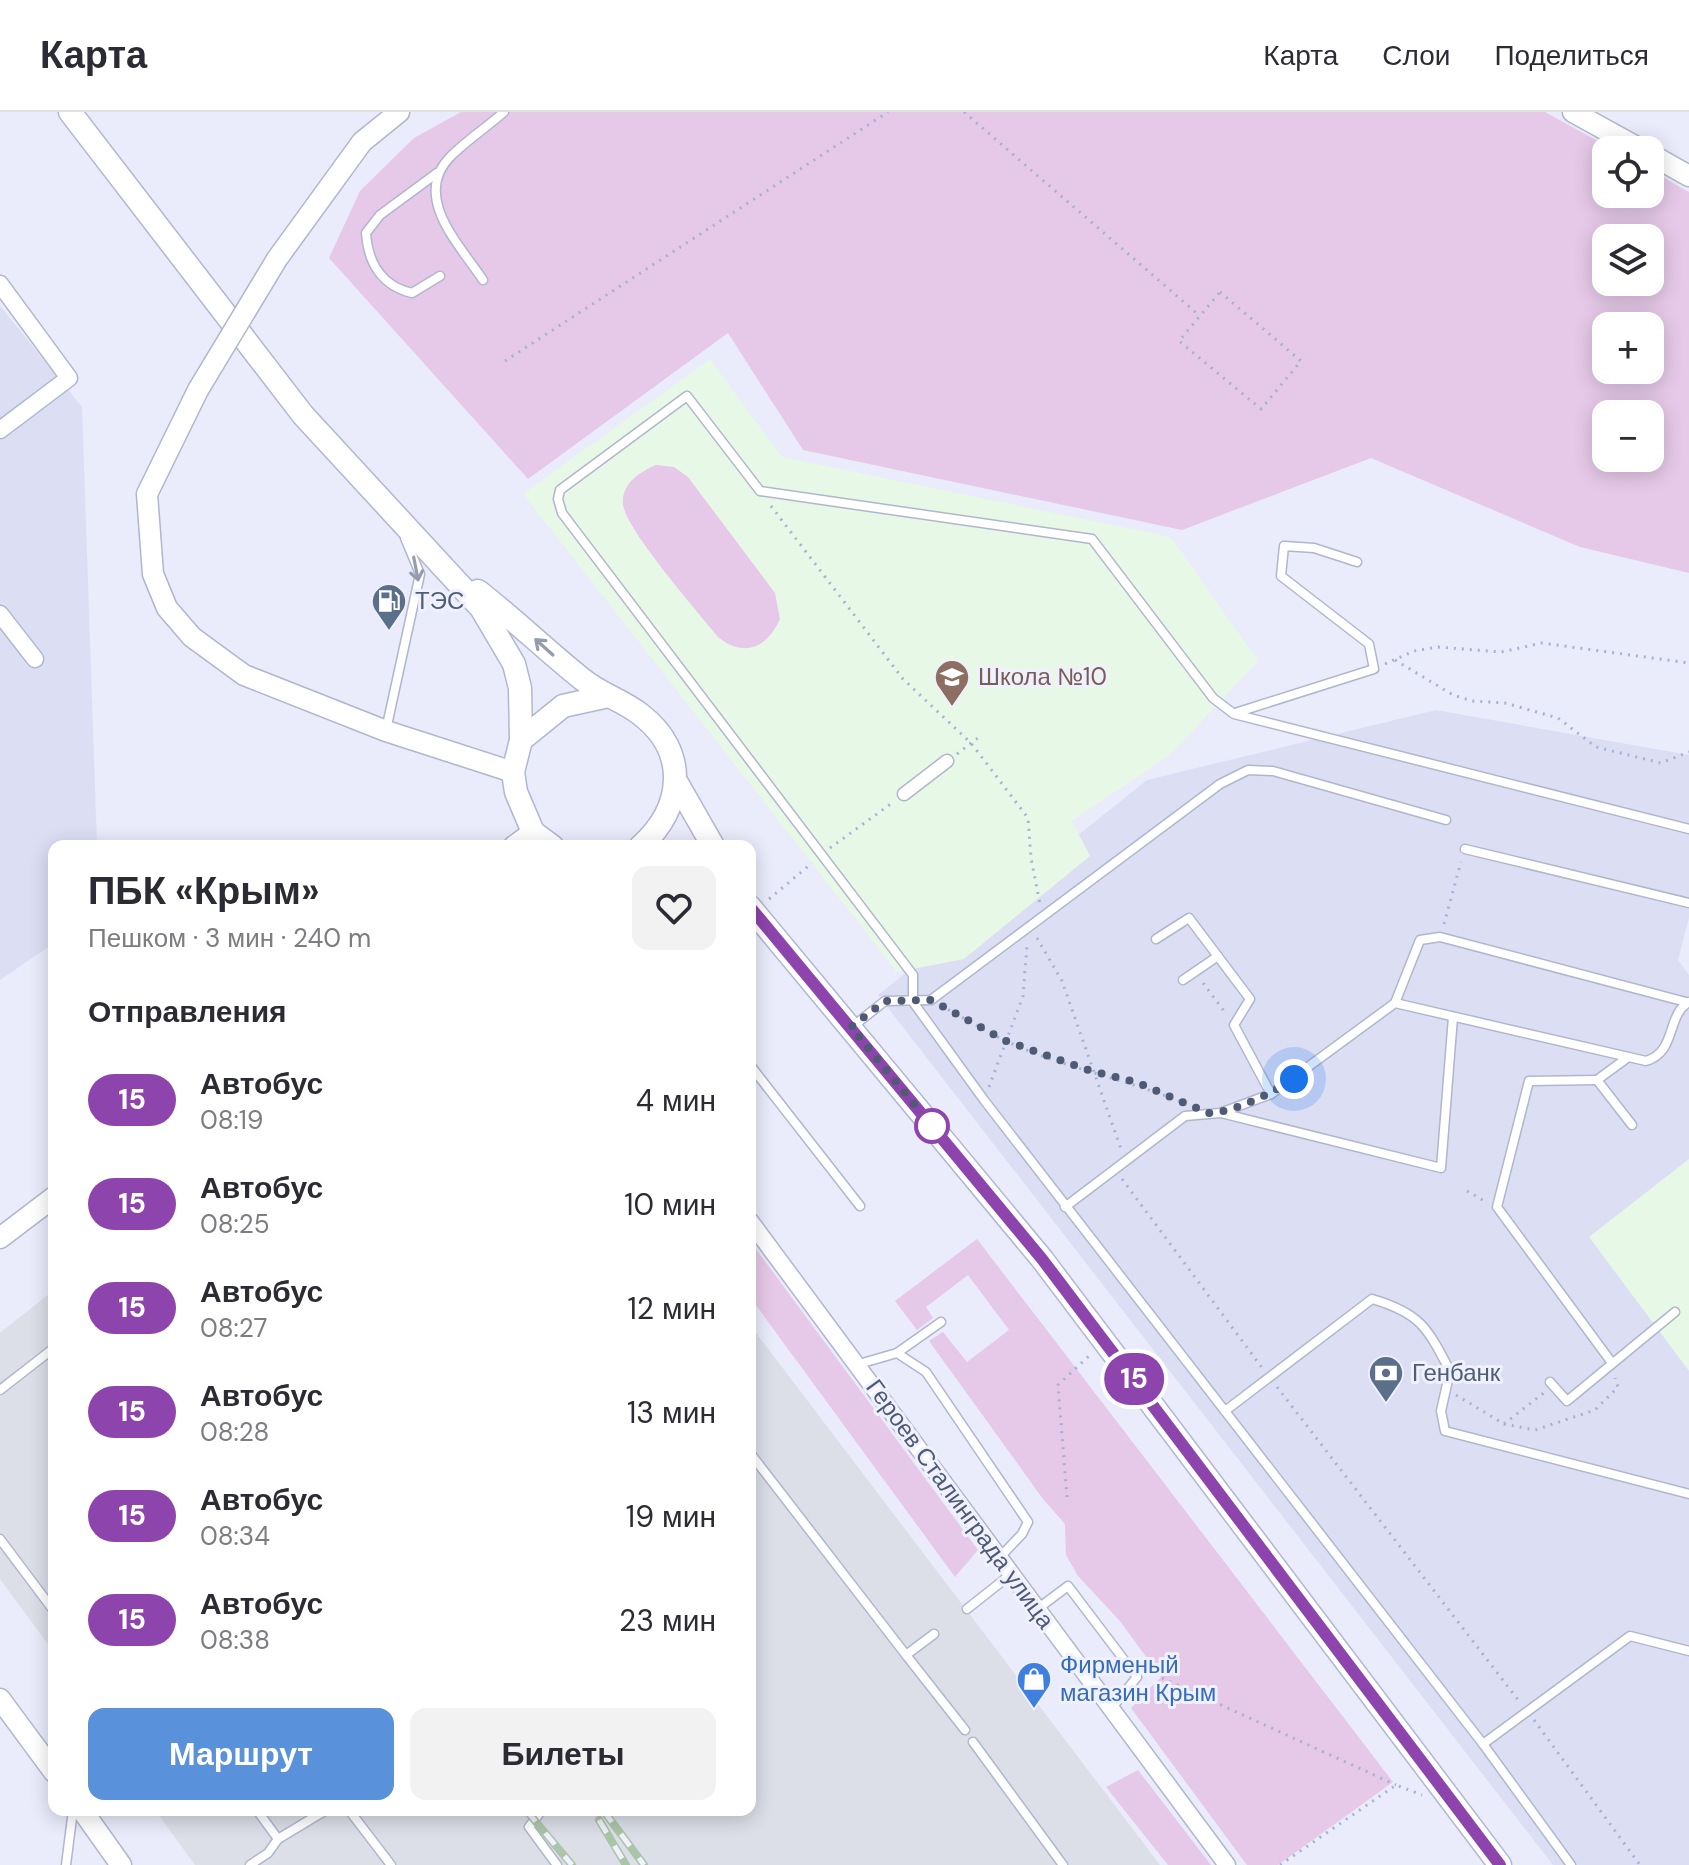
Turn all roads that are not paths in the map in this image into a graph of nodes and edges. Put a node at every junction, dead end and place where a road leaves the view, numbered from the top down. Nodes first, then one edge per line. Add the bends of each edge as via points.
1 (70, 112) edge
2 (399, 112) edge
3 (504, 112) edge
4 (1573, 112) edge
5 (1617, 136) edge
6 (1664, 162) edge
7 (438, 172) junction
8 (1689, 176) edge
9 (440, 276) dead end
10 (483, 280) dead end
11 (0, 284) edge
12 (0, 430) edge
13 (383, 500) junction
14 (1357, 562) dead end
15 (443, 563) junction
16 (0, 614) edge
17 (35, 659) dead end
18 (604, 697) junction
19 (1234, 714) junction
20 (386, 731) junction
21 (521, 740) junction
22 (947, 761) road end
23 (513, 772) junction
24 (677, 783) junction
25 (904, 794) road end
26 (1446, 820) dead end
27 (1689, 829) edge
28 (533, 832) junction
29 (522, 840) edge
30 (544, 840) edge
31 (646, 840) edge
32 (710, 840) edge
33 (1465, 849) road end
34 (1689, 903) edge
35 (756, 915) edge
36 (1156, 939) dead end
37 (1218, 956) junction
38 (1183, 980) dead end
39 (913, 1002) junction
40 (1688, 1002) edge
41 (1395, 1003) junction
42 (1453, 1017) junction
43 (851, 1027) junction
44 (1627, 1058) junction
45 (756, 1073) edge
46 (1597, 1080) junction
47 (1271, 1094) junction
48 (1220, 1113) junction
49 (1632, 1125) dead end
50 (48, 1202) edge
51 (860, 1206) dead end
52 (1065, 1207) junction
53 (756, 1229) edge
54 (0, 1238) edge
55 (1675, 1312) dead end
56 (941, 1322) dead end
57 (48, 1353) edge
58 (897, 1353) junction
59 (1612, 1363) junction
60 (859, 1364) junction
61 (1551, 1384) road end
62 (0, 1390) edge
63 (1225, 1411) junction
64 (756, 1461) edge
65 (1689, 1494) edge
66 (0, 1539) edge
67 (998, 1558) junction
68 (1010, 1575) junction
69 (48, 1603) edge
70 (967, 1609) dead end
71 (1035, 1610) junction
72 (934, 1634) dead end
73 (1689, 1651) edge
74 (906, 1655) junction
75 (0, 1699) edge
76 (1110, 1710) junction
77 (965, 1730) dead end
78 (973, 1742) dead end
79 (1483, 1744) junction
80 (48, 1764) edge
81 (72, 1816) edge
82 (86, 1816) edge
83 (261, 1816) edge
84 (316, 1816) edge
85 (354, 1816) edge
86 (537, 1816) edge
87 (278, 1839) junction
88 (66, 1865) edge
89 (121, 1865) edge
90 (250, 1865) edge
91 (391, 1865) edge
92 (557, 1865) edge
93 (1063, 1865) edge
94 (1227, 1865) edge
95 (1500, 1865) edge
96 (1571, 1865) edge

1 - 13 main road via 303,415
2 - 20 street, bridge via 362,142 277,259 198,390 147,494 153,574 167,608 192,637 244,675
3 - 7 lane
4 - 5 street
6 - 8 street
7 - 9 lane via 380,215 366,233 367,255 396,289 412,293
7 - 10 lane via 434,193 439,213
11 - 12 street via 69,378
13 - 15 main road
13 -> 20 lane via 420,574
14 - 19 lane via 1314,548 1284,546 1281,576 1369,644 1374,669
18 -> 15 main road
15 - 21 main road via 481,608 514,664
16 - 17 street
18 - 21 main road via 563,706
18 - 24 main road via 640,713 651,725 669,751
19 - 27 lane
19 - 39 lane via 1213,698 1092,539 760,491 687,396 565,484 558,499 562,513 913,975
20 - 23 street
21 - 23 main road
22 - 25 street
23 - 28 main road
24 - 31 main road via 666,817
24 - 32 main road
26 - 39 lane via 1273,771 1248,770 1220,784 931,1000
28 - 29 street
28 - 30 main road
33 - 34 lane
35 - 43 main road
36 - 37 lane via 1189,918
37 - 38 lane
37 - 47 lane via 1250,999 1234,1025
39 - 43 lane via 885,1001
39 - 52 lane
40 - 41 lane via 1440,937 1420,940
40 - 44 lane via 1655,1059
41 - 42 lane
41 - 47 lane
42 - 44 lane
42 - 48 lane via 1441,1168
43 - 95 main road via 1106,1343
44 - 46 lane
45 - 51 lane
46 - 49 lane
46 - 59 lane via 1529,1081 1497,1207
47 - 48 lane
48 - 52 lane via 1185,1116
50 - 54 street
52 - 63 lane
53 - 60 street, Героев Сталинграда улица
55 - 59 lane
56 - 58 lane
57 - 62 lane
58 - 60 lane
58 - 67 lane via 926,1372 1028,1522
59 - 61 lane via 1567,1401
60 - 67 street, Героев Сталинграда улица
63 - 65 lane via 1372,1299 1407,1309 1435,1341 1450,1371 1441,1411 1445,1431
63 - 79 lane
64 - 74 lane
66 - 69 lane
67 - 68 street, Героев Сталинграда улица
68 - 70 lane
68 - 71 street, Героев Сталинграда улица
71 - 76 street, Героев Сталинграда улица
71 - 76 lane via 1068,1586 1137,1677
72 - 74 lane
73 - 79 lane via 1630,1636
74 - 77 lane
75 - 80 street
76 - 94 street, Героев Сталинграда улица
78 - 93 lane
79 - 96 lane
81 - 88 lane
82 - 89 street
83 - 87 lane
84 - 87 lane
85 - 91 lane
86 - 92 lane via 529,1827
87 - 90 lane

